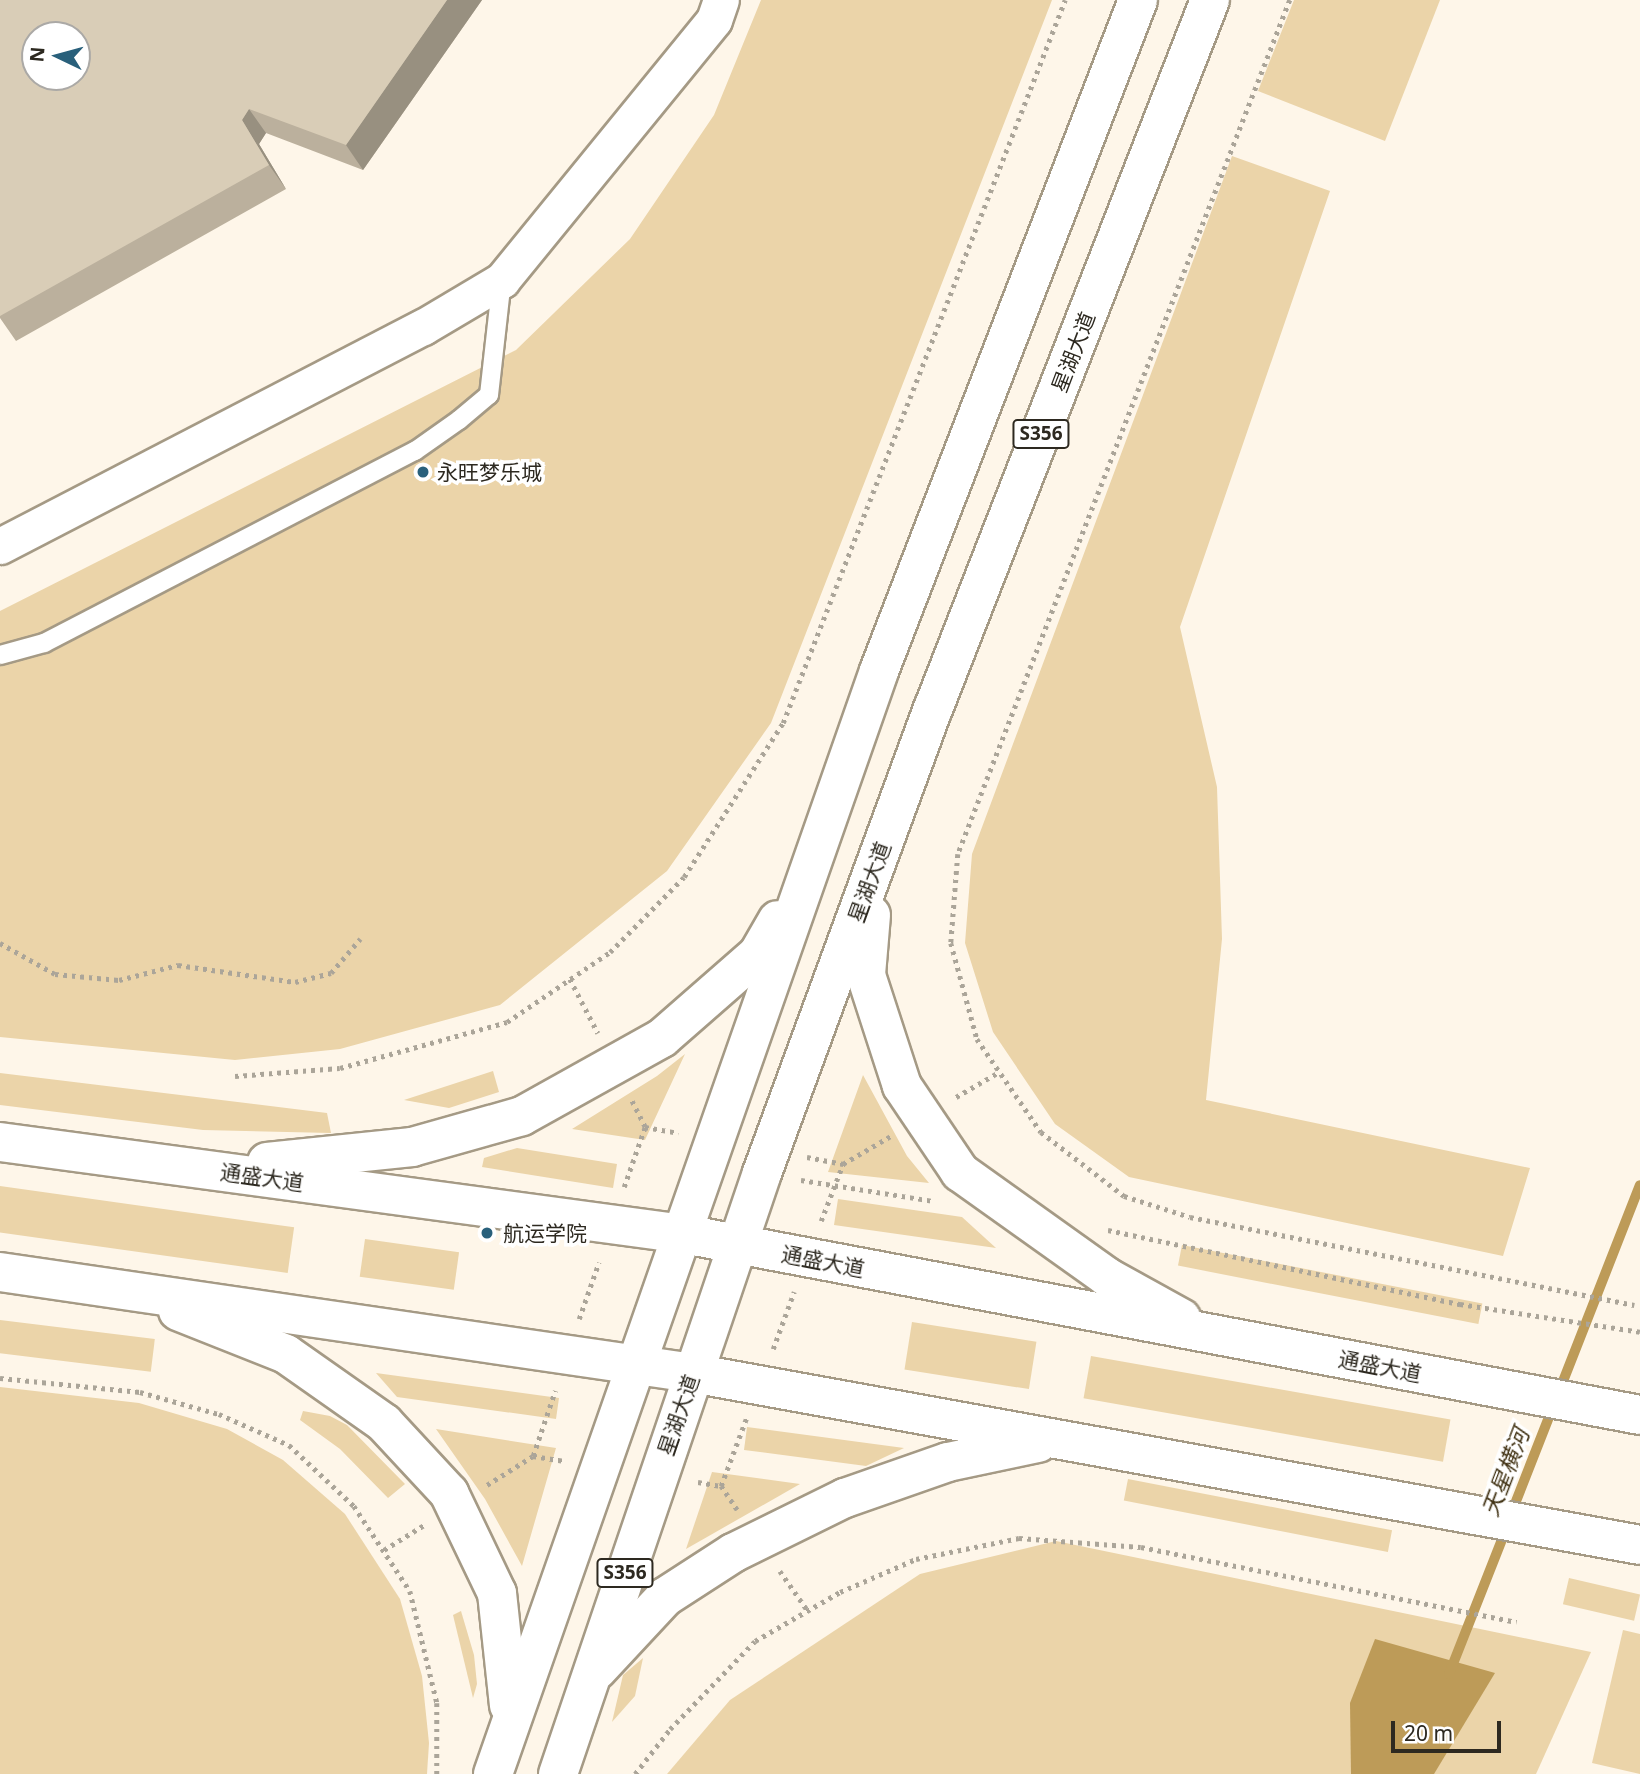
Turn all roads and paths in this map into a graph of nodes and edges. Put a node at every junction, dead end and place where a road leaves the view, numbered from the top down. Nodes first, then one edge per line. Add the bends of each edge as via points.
1 (721, 0) edge
2 (1065, 0) edge
3 (1138, 0) edge
4 (1210, 0) edge
5 (1290, 0) edge
6 (502, 280) junction
7 (0, 546) edge
8 (0, 656) edge
9 (815, 855) junction
10 (874, 869) junction
11 (360, 939) dead end
12 (0, 943) edge
13 (999, 1072) junction
14 (234, 1076) dead end
15 (923, 1117) junction
16 (0, 1142) edge
17 (135, 1160) junction
18 (684, 1234) junction
19 (736, 1244) junction
20 (807, 1258) junction
21 (0, 1272) edge
22 (112, 1285) junction
23 (1461, 1304) dead end
24 (1634, 1305) dead end
25 (1640, 1332) edge
26 (1210, 1335) junction
27 (635, 1367) junction
28 (692, 1373) junction
29 (0, 1378) edge
30 (759, 1385) junction
31 (1637, 1414) edge
32 (1058, 1439) junction
33 (599, 1467) junction
34 (658, 1476) junction
35 (721, 1486) junction
36 (454, 1505) junction
37 (758, 1540) junction
38 (1640, 1545) edge
39 (383, 1550) junction
40 (808, 1611) junction
41 (1517, 1622) dead end
42 (589, 1680) junction
43 (510, 1714) junction
44 (437, 1774) edge
45 (492, 1774) edge
46 (558, 1774) edge
47 (635, 1774) edge

1 - 6 street via 713,20
2 - 14 path via 783,723 684,877 610,952 507,1021 340,1068
3 - 9 main road, S356 via 879,671
4 - 10 main road, 星湖大道 / S356
5 - 13 path via 958,854 951,943 977,1039
6 - 7 street via 423,327
6 - 8 lane via 489,395 459,420 415,451 44,643
9 - 17 main road via 758,954 662,1038 522,1116 412,1147 276,1163
9 - 18 main road, S356
10 - 15 main road via 866,975 902,1086
10 - 19 main road, 星湖大道 / S356
11 - 12 path via 331,973 295,982 178,965 119,980 55,974
13 - 15 path
13 - 24 path via 1041,1132 1124,1196 1190,1217
15 - 20 path via 843,1164
15 - 26 main road via 960,1172 1107,1278
16 - 17 main road, 通盛大道
17 - 18 main road, 通盛大道
18 - 19 main road, 通盛大道
18 - 27 main road, S356
19 - 20 main road, 通盛大道
19 - 28 main road, 星湖大道 / S356
20 - 26 main road, 通盛大道
20 - 30 path
21 - 22 main road
22 - 27 main road
22 - 36 main road via 285,1354 384,1423 449,1493
23 - 25 path
26 - 31 main road, 通盛大道
27 - 28 main road
27 - 33 main road, S356
28 - 30 main road
28 - 34 main road, 星湖大道 / S356
29 - 39 path via 140,1392 219,1414 289,1445 354,1506
30 - 32 main road
30 - 35 path
32 - 37 main road via 948,1462 845,1498
32 - 38 main road
33 - 36 path via 533,1456
33 - 43 main road, S356
34 - 35 path
34 - 42 main road, 星湖大道 / S356
35 - 37 path
36 - 39 path
36 - 43 main road via 497,1593
37 - 40 path
37 - 42 main road via 665,1597
39 - 44 path via 410,1591 437,1703
40 - 41 path via 916,1559 1019,1538 1141,1547
40 - 47 path via 755,1640 670,1728
42 - 46 main road, 星湖大道 / S356
43 - 45 main road, S356

